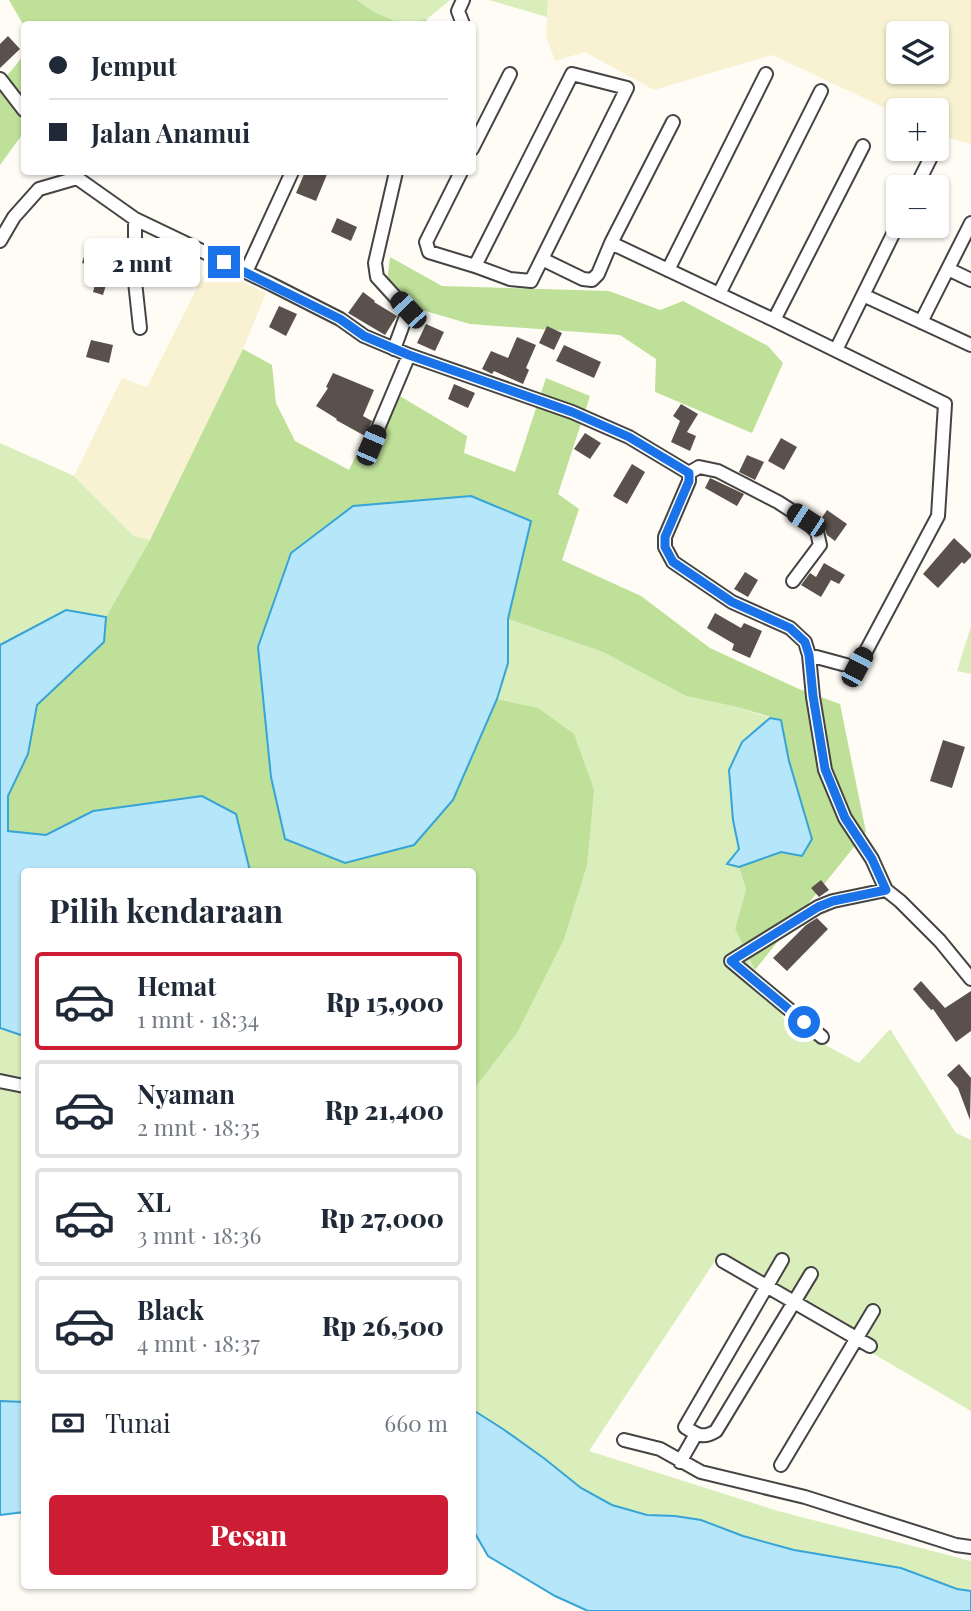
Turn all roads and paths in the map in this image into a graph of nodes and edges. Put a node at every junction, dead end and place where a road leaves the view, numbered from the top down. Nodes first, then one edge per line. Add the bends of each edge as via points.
1 (463, 0) edge
2 (462, 21) edge
3 (510, 74) dead end
4 (766, 74) dead end
5 (0, 79) edge
6 (821, 91) dead end
7 (21, 106) edge
8 (673, 122) dead end
9 (476, 141) edge
10 (863, 146) dead end
11 (74, 175) edge
12 (291, 175) edge
13 (395, 175) edge
14 (460, 175) edge
15 (135, 219) junction
16 (971, 223) edge
17 (892, 238) edge
18 (0, 241) edge
19 (611, 243) junction
20 (542, 259) junction
21 (475, 266) junction
22 (948, 269) junction
23 (668, 270) junction
24 (246, 272) junction
25 (971, 280) edge
26 (719, 295) junction
27 (863, 295) junction
28 (774, 320) junction
29 (921, 322) junction
30 (141, 328) dead end
31 (971, 345) edge
32 (394, 349) junction
33 (836, 350) junction
34 (409, 355) junction
35 (371, 445) dead end
36 (689, 473) junction
37 (793, 581) dead end
38 (809, 655) junction
39 (886, 890) junction
40 (971, 979) edge
41 (822, 1037) dead end
42 (0, 1081) edge
43 (21, 1085) edge
44 (782, 1260) dead end
45 (723, 1261) dead end
46 (811, 1275) dead end
47 (767, 1286) junction
48 (794, 1302) junction
49 (873, 1311) dead end
50 (857, 1338) junction
51 (870, 1346) dead end
52 (696, 1434) junction
53 (624, 1440) dead end
54 (680, 1462) junction
55 (781, 1465) dead end
56 (971, 1547) edge

1 - 2 street via 458,10
3 - 9 street
4 - 23 street
5 - 7 street
6 - 26 street
8 - 19 street
10 - 28 street
11 - 15 street
11 - 18 street via 39,189
12 - 24 street
13 - 32 street via 375,263 377,277 408,310
14 - 21 street via 426,242 429,252
15 - 24 street
15 - 30 street via 133,263
16 - 22 street
17 - 27 street
19 - 20 street via 592,280
19 - 23 street
20 - 21 street via 531,281 510,279
20 - 21 street via 627,88 572,74
22 - 25 street
22 - 29 street
23 - 26 street
24 - 32 street
26 - 28 street
27 - 29 street
27 - 33 street
28 - 33 street
29 - 31 street
32 - 34 street
33 - 38 street via 945,404 938,516 857,667
34 - 35 street
34 - 36 street via 572,412 629,437
36 - 37 street via 699,467 718,471 806,520 817,532 820,545
36 - 38 street via 665,537 673,562 732,602 790,628 805,642
38 - 39 street via 825,769 845,818
39 - 40 street via 940,941
39 - 41 street via 818,907 731,961
42 - 43 street
44 - 47 street
45 - 47 street
46 - 48 street
47 - 48 street
47 - 52 street via 685,1426
48 - 50 street
48 - 52 street via 716,1431 709,1436
49 - 50 street
50 - 51 street
50 - 55 street
52 - 54 street
53 - 54 street via 660,1449
54 - 56 street via 701,1472 805,1497

